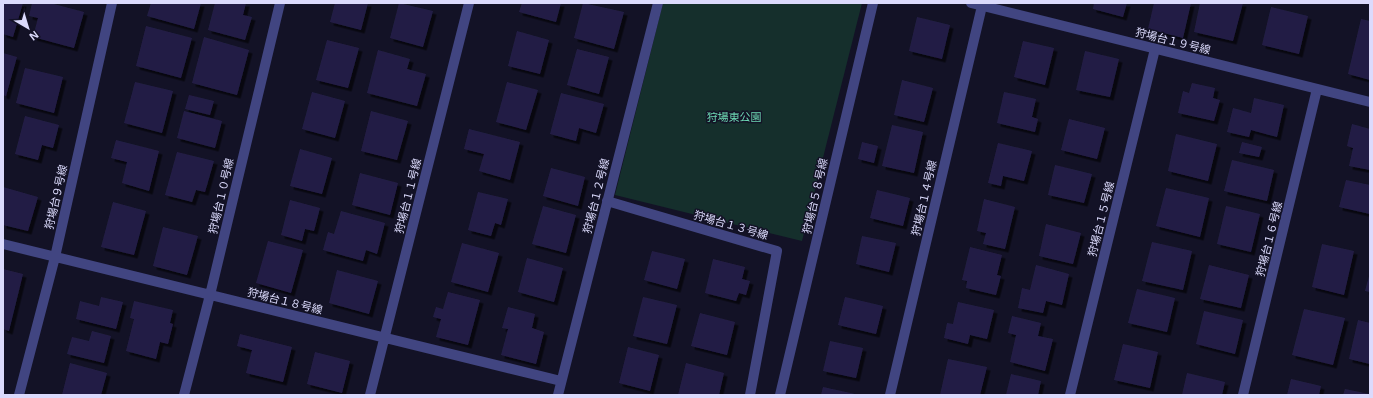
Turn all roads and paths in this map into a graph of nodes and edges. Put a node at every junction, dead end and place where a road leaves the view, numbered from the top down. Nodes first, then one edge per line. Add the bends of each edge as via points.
1 (112, 3) edge
2 (280, 3) edge
3 (468, 3) edge
4 (658, 3) edge
5 (873, 3) edge
6 (971, 3) edge
7 (982, 6) junction
8 (1155, 49) junction
9 (1317, 89) junction
10 (1370, 102) edge
11 (607, 201) junction
12 (3, 244) edge
13 (55, 257) junction
14 (210, 295) junction
15 (384, 338) junction
16 (561, 381) junction
17 (19, 395) edge
18 (184, 395) edge
19 (370, 395) edge
20 (558, 395) edge
21 (750, 395) edge
22 (780, 395) edge
23 (890, 395) edge
24 (1070, 395) edge
25 (1243, 395) edge

1 - 13 street, 狩場台９号線
2 - 14 street, 狩場台１０号線
3 - 15 street, 狩場台１１号線
4 - 11 street, 狩場台１２号線
5 - 22 street, 狩場台５８号線
6 - 7 street, 狩場台１９号線
7 - 8 street, 狩場台１９号線
7 - 23 street, 狩場台１４号線
8 - 9 street, 狩場台１９号線
8 - 24 street, 狩場台１５号線
9 - 10 street, 狩場台１９号線
9 - 25 street, 狩場台１６号線
11 - 16 street, 狩場台１２号線
11 - 21 street, 狩場台１３号線 via 777,251
12 - 13 street, 狩場台１８号線
13 - 14 street, 狩場台１８号線
13 - 17 street, 狩場台９号線
14 - 15 street, 狩場台１８号線
14 - 18 street, 狩場台１０号線
15 - 16 street, 狩場台１８号線
15 - 19 street, 狩場台１１号線
16 - 20 street, 狩場台１２号線

